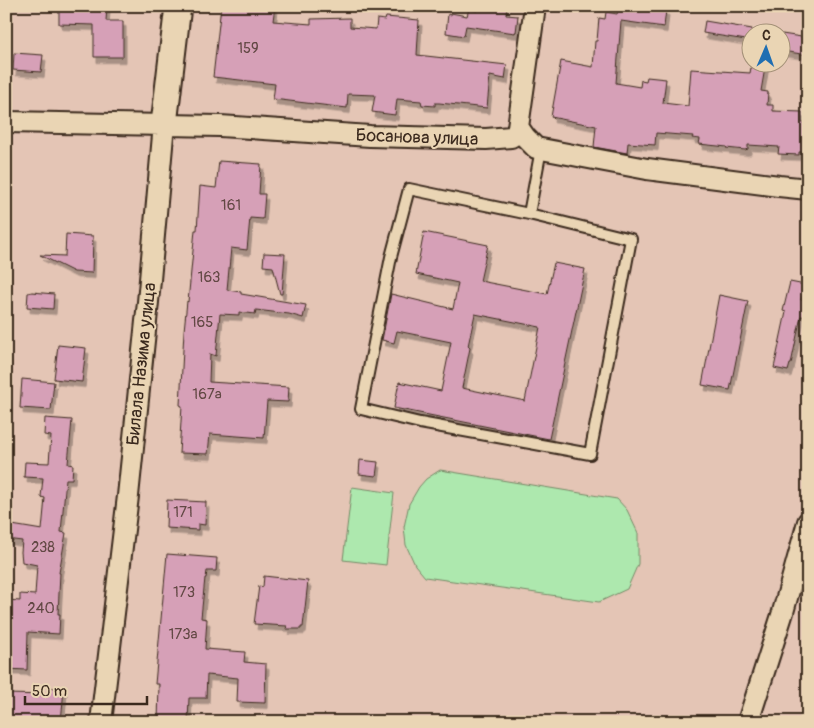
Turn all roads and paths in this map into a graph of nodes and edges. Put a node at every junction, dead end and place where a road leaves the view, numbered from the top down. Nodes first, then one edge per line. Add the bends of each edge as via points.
1 (178, 6) edge
2 (535, 6) edge
3 (6, 122) edge
4 (164, 124) junction
5 (518, 127) junction
6 (541, 149) junction
7 (802, 186) edge
8 (529, 214) junction
9 (808, 522) edge
10 (101, 722) edge
11 (748, 722) edge

1 - 4 street, Билала Назима улица
2 - 5 street
3 - 4 street, Босанова улица
4 - 5 street, Босанова улица via 486,139 511,137 518,132
4 - 10 street, Билала Назима улица via 128,496
5 - 6 street via 536,148
6 - 7 street via 647,169
6 - 8 lane
8 - 8 lane via 409,189 391,257 361,409 590,454 631,239
9 - 11 street

